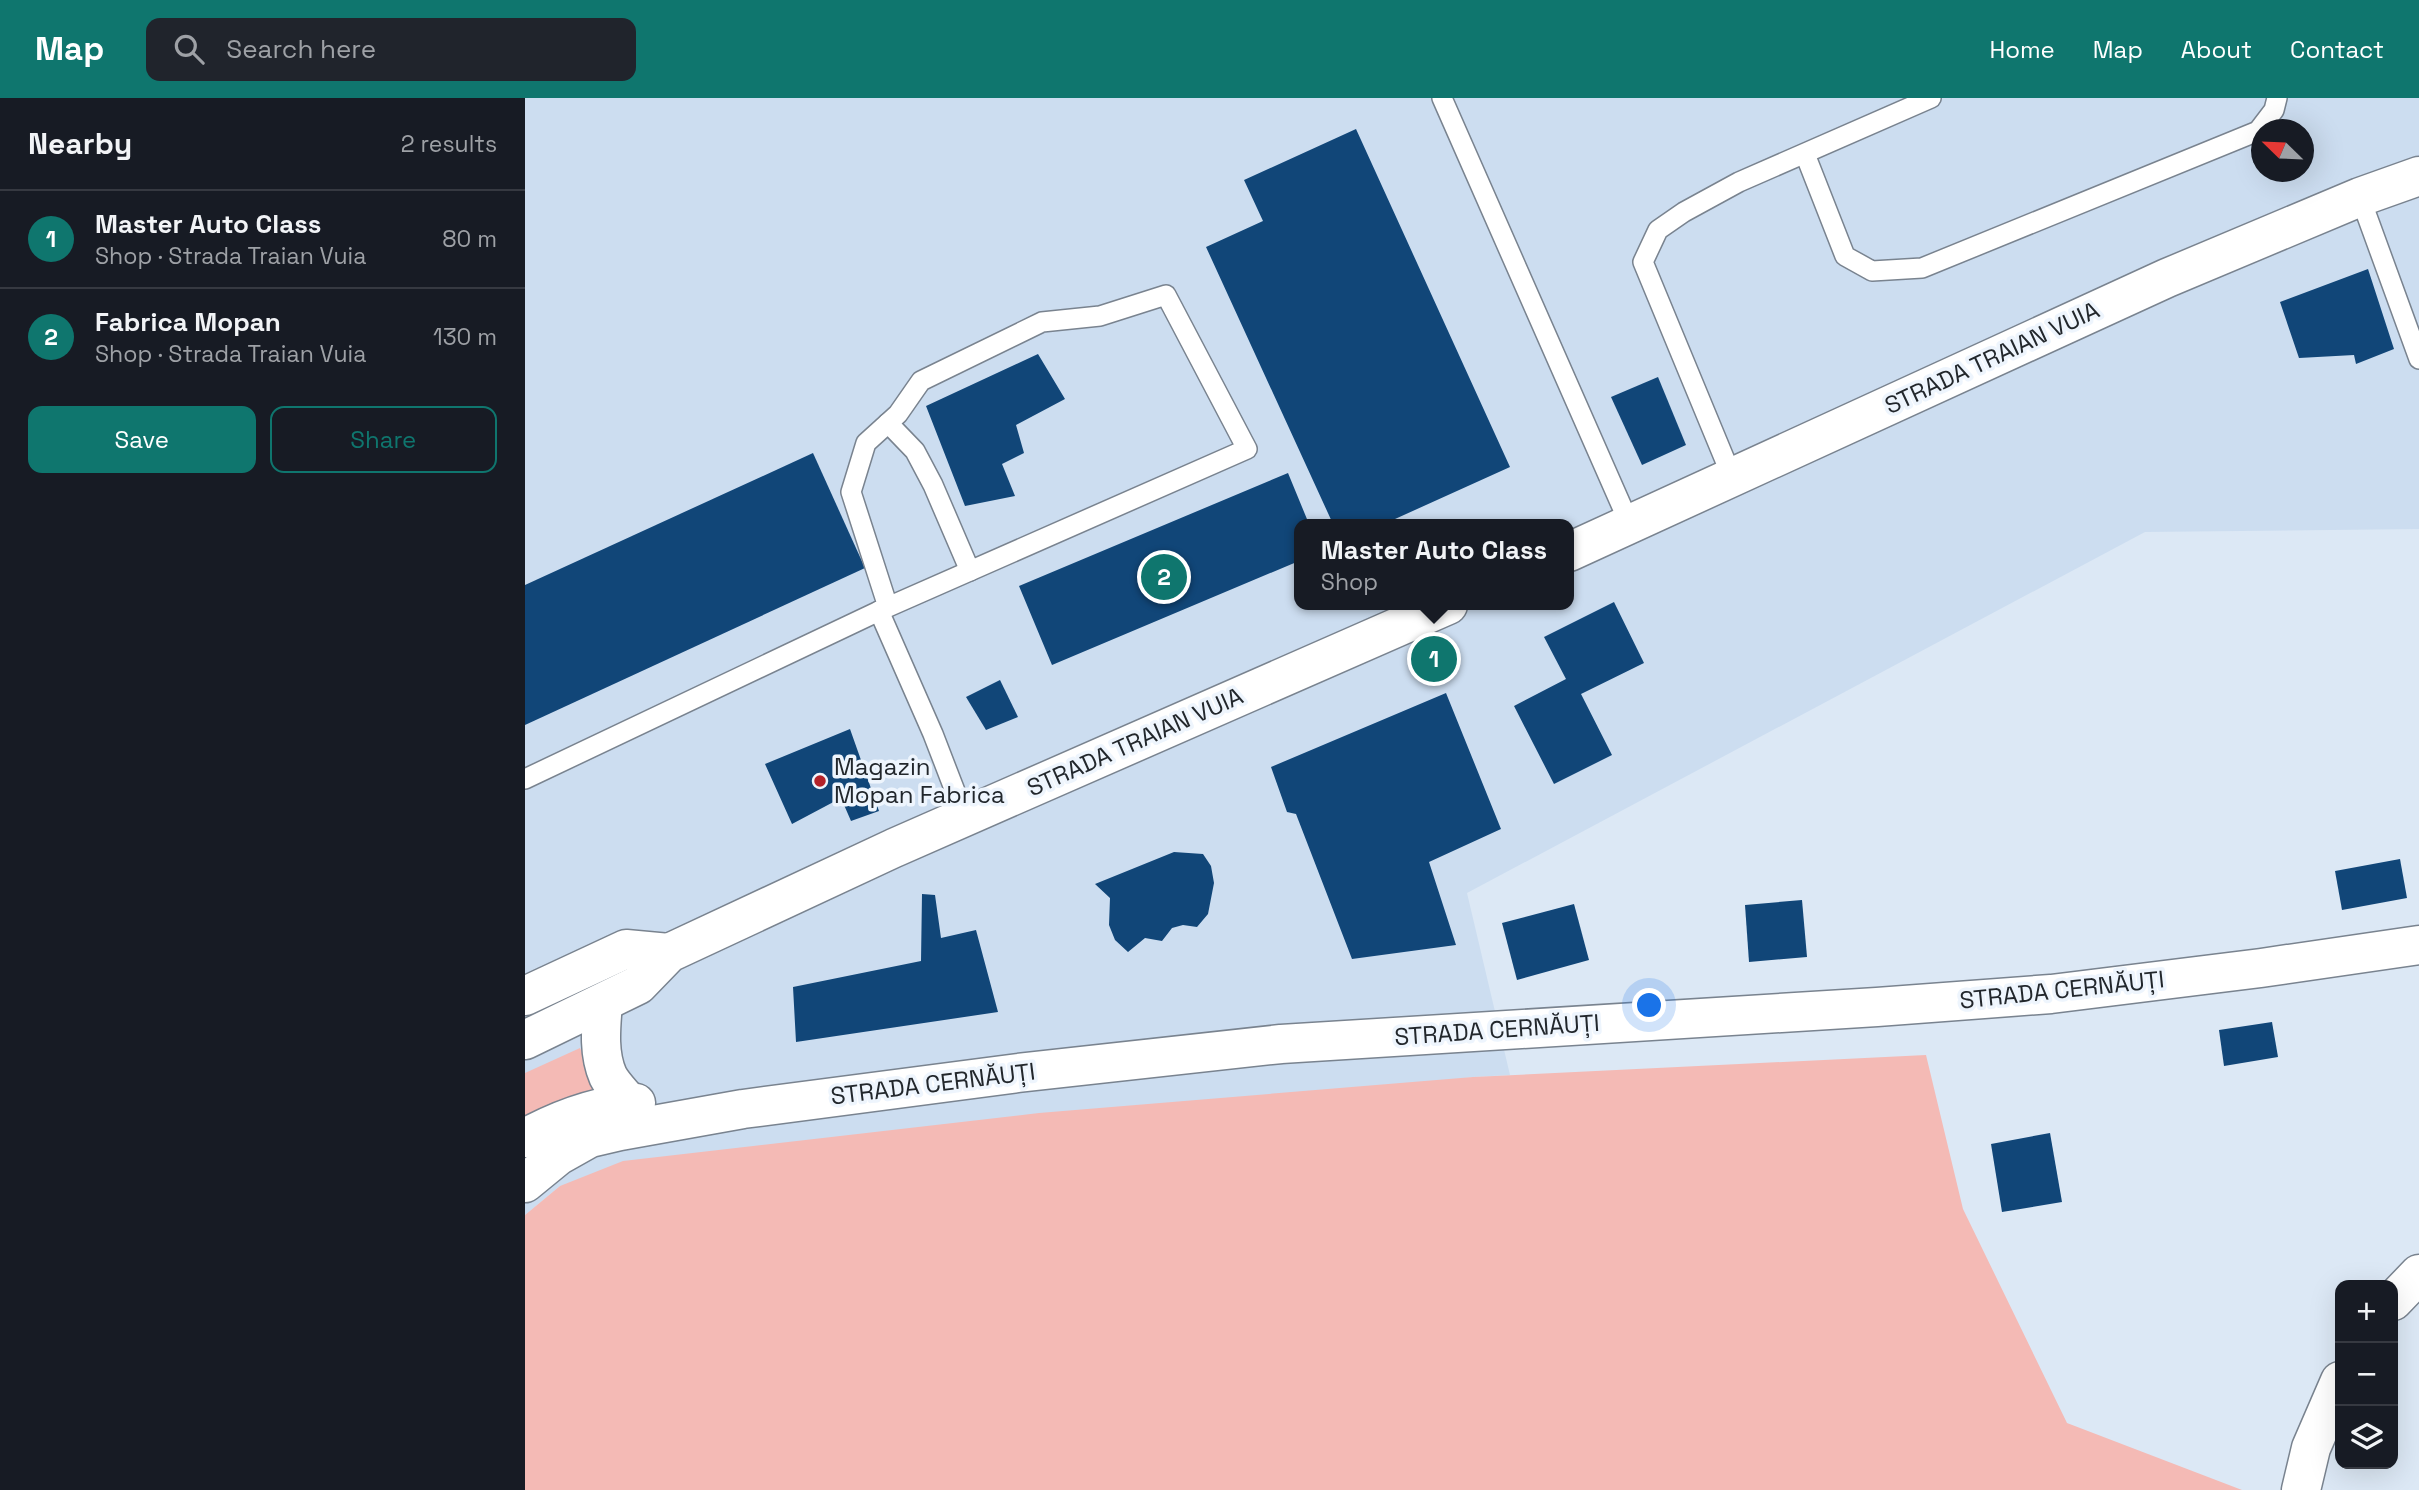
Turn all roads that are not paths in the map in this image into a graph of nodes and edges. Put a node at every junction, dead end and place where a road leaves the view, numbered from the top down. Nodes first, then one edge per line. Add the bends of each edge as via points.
1 (1442, 98) edge
2 (1931, 98) edge
3 (2277, 98) edge
4 (1805, 154) junction
5 (2419, 176) edge
6 (2360, 197) junction
7 (2419, 359) edge
8 (888, 423) junction
9 (1733, 477) junction
10 (1630, 525) junction
11 (1574, 550) edge
12 (970, 571) junction
13 (883, 609) junction
14 (1437, 610) edge
15 (525, 779) edge
16 (965, 817) junction
17 (2419, 945) edge
18 (669, 953) junction
19 (525, 996) edge
20 (603, 1003) junction
21 (525, 1040) edge
22 (629, 1103) junction
23 (743, 1109) junction
24 (525, 1138) edge
25 (525, 1183) edge
26 (2419, 1274) edge
27 (2398, 1296) edge
28 (2335, 1393) edge
29 (2301, 1490) edge

1 - 10 lane
2 - 4 lane
3 - 4 lane via 2258,131 1922,268 1872,271 1845,256
4 - 9 lane via 1684,212 1658,230 1643,262
5 - 6 street, STRADA TRAIAN VUIA
6 - 7 lane
6 - 9 street, STRADA TRAIAN VUIA via 2167,278
8 - 12 lane via 915,451
8 - 12 lane via 921,381 1042,322 1100,316 1166,295 1247,449
8 - 13 lane via 866,443 851,492
9 - 10 street, STRADA TRAIAN VUIA
10 - 11 street, STRADA TRAIAN VUIA
12 - 13 lane
13 - 15 lane
13 - 16 lane
14 - 16 street, STRADA TRAIAN VUIA
16 - 18 street, STRADA TRAIAN VUIA
17 - 23 street, STRADA CERNĂUȚI via 2052,994 1281,1044
18 - 19 street, STRADA TRAIAN VUIA via 626,950
18 - 20 street, STRADA TRAIAN VUIA via 638,985
20 - 21 street, STRADA TRAIAN VUIA
20 - 22 street via 600,1032 608,1077
22 - 23 street, STRADA CERNĂUȚI via 665,1101
22 - 24 street, STRADA CERNĂUȚI via 583,1112
23 - 25 street, STRADA CERNĂUȚI via 590,1138
26 - 27 street
28 - 29 street via 2311,1448

